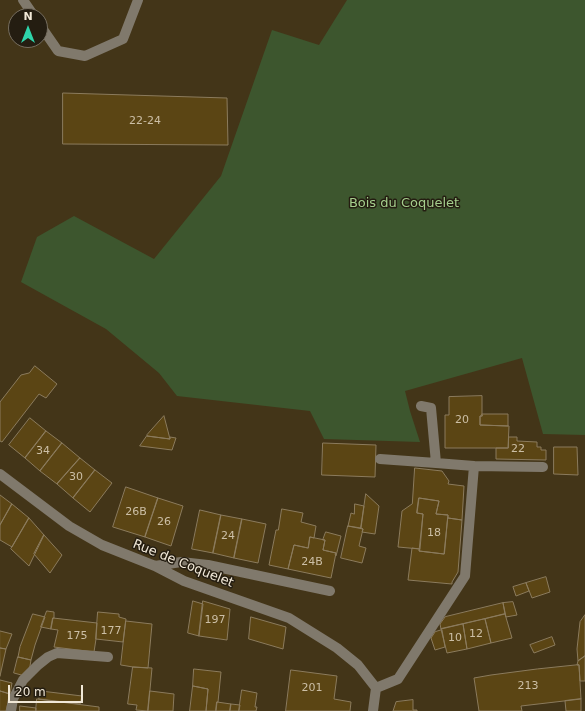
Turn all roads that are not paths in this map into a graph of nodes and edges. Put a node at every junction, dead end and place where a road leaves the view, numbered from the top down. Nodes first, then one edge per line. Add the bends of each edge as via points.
1 (138, 0) edge
2 (48, 37) edge
3 (422, 406) dead end
4 (380, 459) dead end
5 (436, 462) junction
6 (474, 466) junction
7 (543, 467) dead end
8 (0, 474) edge
9 (155, 566) junction
10 (330, 591) dead end
11 (108, 657) dead end
12 (376, 688) junction
13 (11, 711) edge
14 (373, 711) edge

1 - 2 street via 123,38 85,56 58,51
3 - 5 street via 431,408
4 - 5 street
5 - 6 street
6 - 7 street
6 - 12 street via 465,576 398,679
8 - 9 street, Rue de Coquelet via 69,526 95,542
9 - 10 street via 181,562 208,565
9 - 12 street, Rue de Coquelet via 184,581 290,618 337,648 358,665
11 - 13 street via 57,653 48,657 23,680 13,699
12 - 14 street

